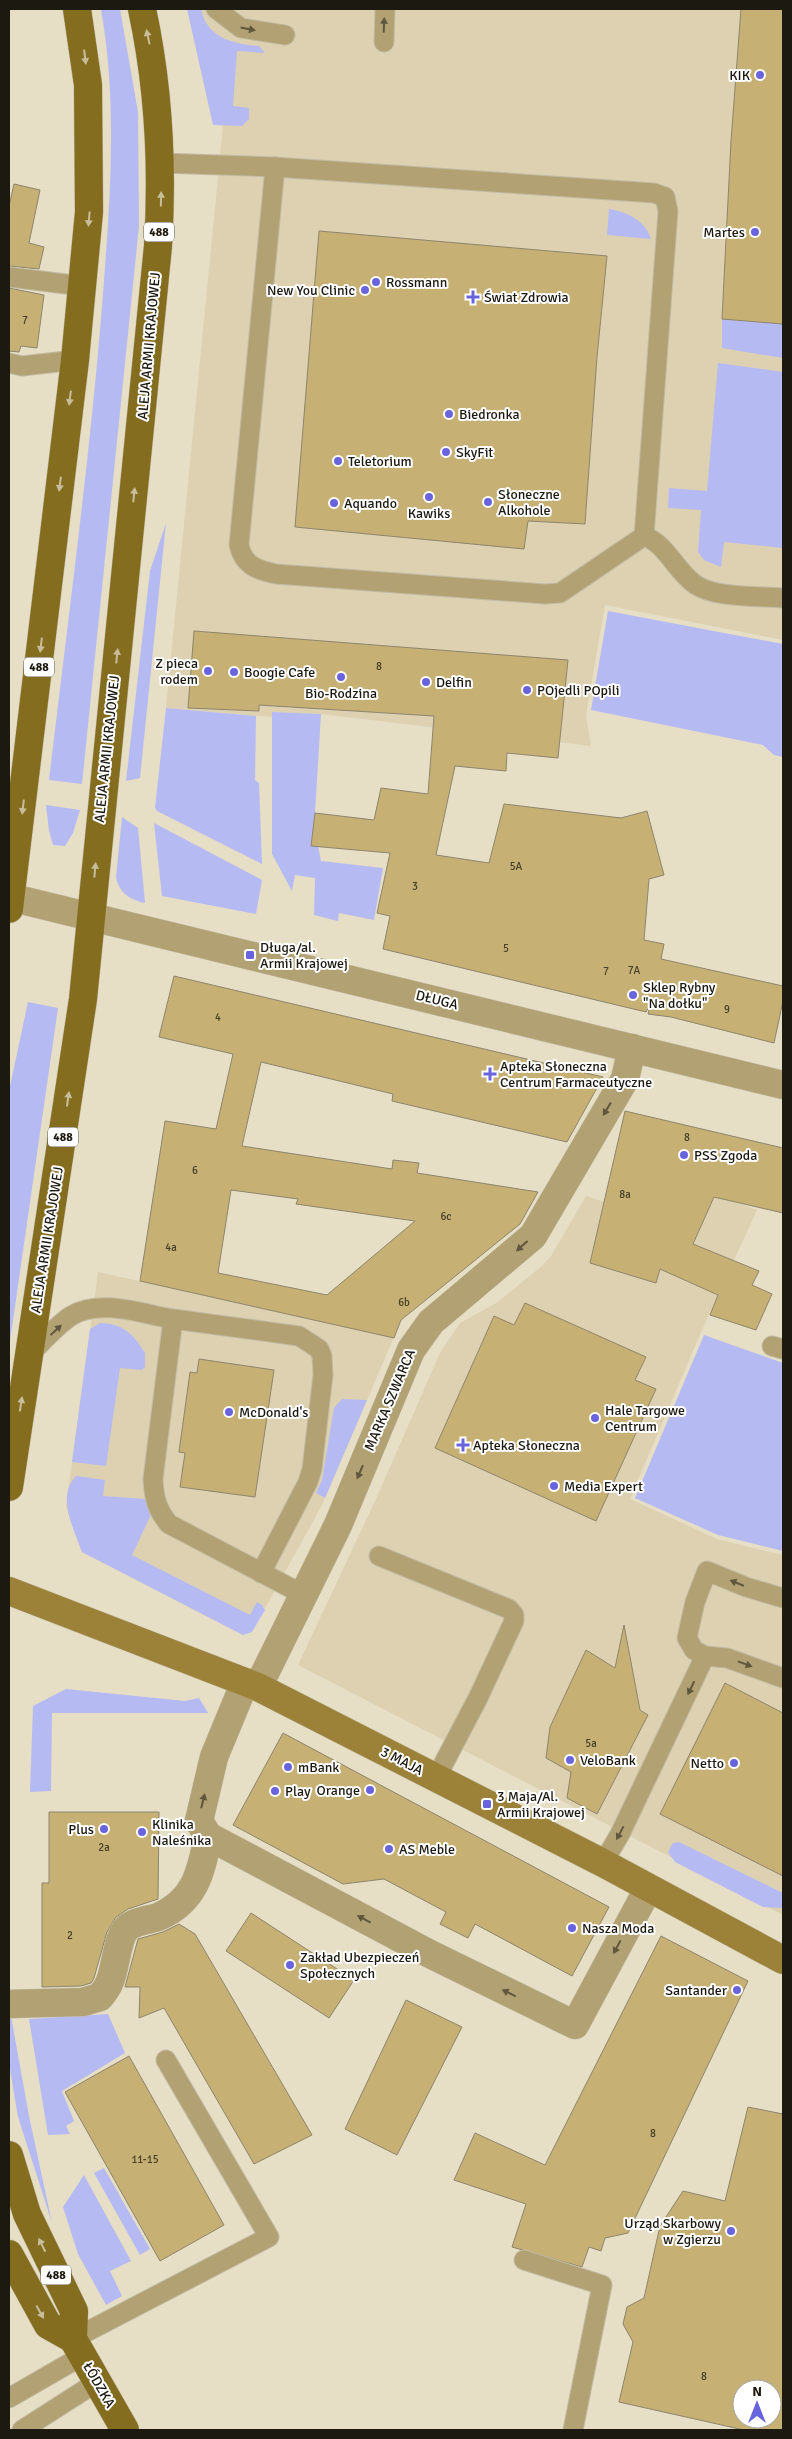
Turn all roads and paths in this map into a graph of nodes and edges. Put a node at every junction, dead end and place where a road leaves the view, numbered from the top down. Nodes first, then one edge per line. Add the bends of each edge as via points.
1 (77, 9) edge
2 (142, 9) edge
3 (216, 9) edge
4 (385, 9) edge
5 (286, 34) dead end
6 (384, 42) dead end
7 (162, 163) junction
8 (275, 167) junction
9 (9, 277) edge
10 (82, 286) junction
11 (75, 360) junction
12 (9, 363) edge
13 (644, 536) junction
14 (783, 598) edge
15 (10, 902) edge
16 (90, 919) junction
17 (632, 1048) junction
18 (783, 1085) edge
19 (173, 1319) junction
20 (29, 1355) junction
21 (9, 1487) edge
22 (379, 1556) dead end
23 (261, 1573) junction
24 (9, 1591) edge
25 (304, 1595) junction
26 (783, 1598) edge
27 (705, 1656) junction
28 (783, 1678) edge
29 (252, 1684) junction
30 (436, 1778) junction
31 (208, 1836) junction
32 (603, 1864) junction
33 (648, 1889) junction
34 (783, 1960) edge
35 (9, 2004) edge
36 (166, 2060) dead end
37 (9, 2155) edge
38 (9, 2254) edge
39 (524, 2260) dead end
40 (77, 2348) junction
41 (97, 2382) junction
42 (9, 2398) edge
43 (22, 2430) edge
44 (125, 2430) edge
45 (573, 2430) edge

1 -> 10 main road, 488 via 88,85 90,131 89,212
7 -> 2 main road, ALEJA ARMII KRAJOWEJ / 488 via 152,54
3 -> 5 lane via 241,28
6 -> 4 lane
7 - 8 lane
16 -> 7 main road, ALEJA ARMII KRAJOWEJ / 488 via 138,456 158,246
8 - 13 lane via 654,193 665,197 668,211
8 - 13 lane via 239,545 248,564 260,571 276,574 560,593
9 - 10 lane
10 - 11 main road, 488
11 - 12 lane via 22,366
11 -> 15 main road, 488
13 - 14 lane via 660,545 697,586 715,592
15 - 16 street, DŁUGA
16 - 17 street, DŁUGA
20 -> 16 main road, ALEJA ARMII KRAJOWEJ / 488 via 83,999
17 - 18 street, DŁUGA
17 -> 25 street, MARKA SZWARCA via 626,1079 533,1236 431,1322 411,1350 338,1525
20 -> 19 lane via 71,1316 86,1309 111,1309
19 - 23 lane via 153,1479 159,1512 170,1524
19 - 23 lane via 299,1336 319,1349 322,1356 323,1375 312,1468 308,1482
21 -> 20 main road, ALEJA ARMII KRAJOWEJ / 488
22 - 30 lane via 510,1609 514,1615 478,1698
23 - 25 lane
24 - 29 main road, 3 MAJA
25 - 29 street, MARKA SZWARCA
26 -> 27 lane via 707,1571 695,1602 687,1638 694,1650
27 -> 28 lane via 726,1658
27 -> 32 lane
29 - 30 main road, 3 MAJA
31 -> 29 street, MARKA SZWARCA via 199,1821 214,1757
30 - 32 main road, 3 MAJA
33 -> 31 street via 575,2026 430,1954
31 - 35 street via 201,1874 191,1892 174,1909 129,1926 120,1939 110,1983 100,1997 83,2002
32 - 33 main road, 3 MAJA
33 - 34 main road, 3 MAJA
36 - 40 lane via 269,2237
40 -> 37 main road, 488 via 74,2311 27,2214
38 -> 40 main road, 488 via 48,2325
39 - 45 lane via 602,2285
40 - 41 main road, ŁÓDZKA
40 - 42 lane
41 - 43 lane
41 - 44 main road, ŁÓDZKA

